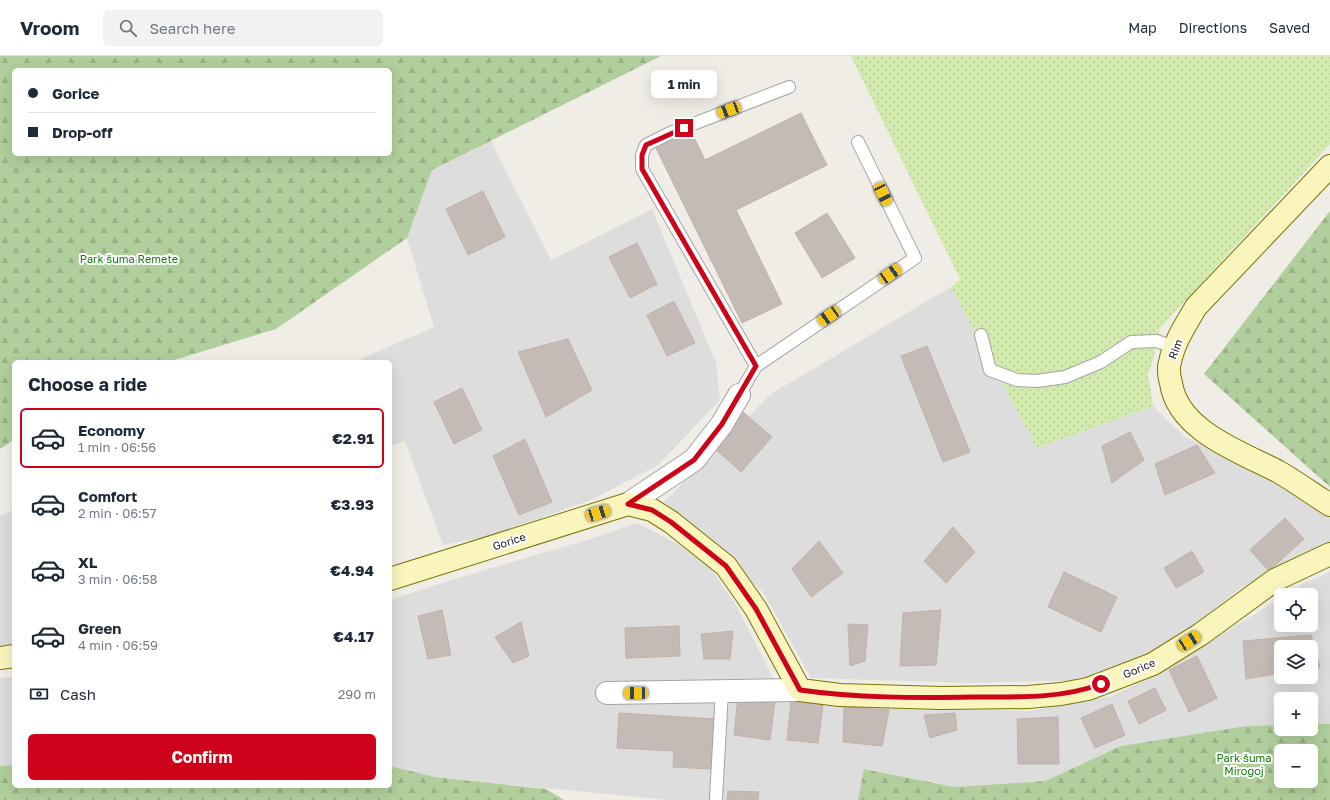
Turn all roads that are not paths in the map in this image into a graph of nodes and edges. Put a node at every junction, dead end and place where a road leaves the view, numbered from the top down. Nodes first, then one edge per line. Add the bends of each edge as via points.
1 (789, 87) dead end
2 (858, 142) dead end
3 (1330, 166) edge
4 (981, 336) dead end
5 (1175, 347) junction
6 (756, 366) junction
7 (739, 395) joint
8 (628, 504) junction
9 (1330, 505) edge
10 (1330, 554) edge
11 (392, 578) edge
12 (12, 656) edge
13 (0, 658) edge
14 (800, 690) junction
15 (722, 691) junction
16 (607, 694) dead end
17 (716, 798) dead end

1 - 6 lane via 670,133 646,145 642,155 642,169
2 - 6 lane via 915,258
3 - 5 street, Rim via 1196,307 1183,327
4 - 5 lane via 990,370 1017,380 1037,381 1065,377 1102,362 1131,342 1156,341
5 - 9 street, Rim via 1169,362 1172,395 1198,426 1220,443 1280,473
6 - 7 lane
7 - 8 street, Gorice via 722,424 694,460
8 - 11 street, Gorice
8 - 14 street via 652,510 671,522 726,566 756,609
10 - 14 street, Gorice via 1275,580 1201,634 1153,664 1088,689 1028,697 941,698 840,695
12 - 13 street
14 - 15 street, Gorice
15 - 16 street, Gorice
15 - 17 lane

